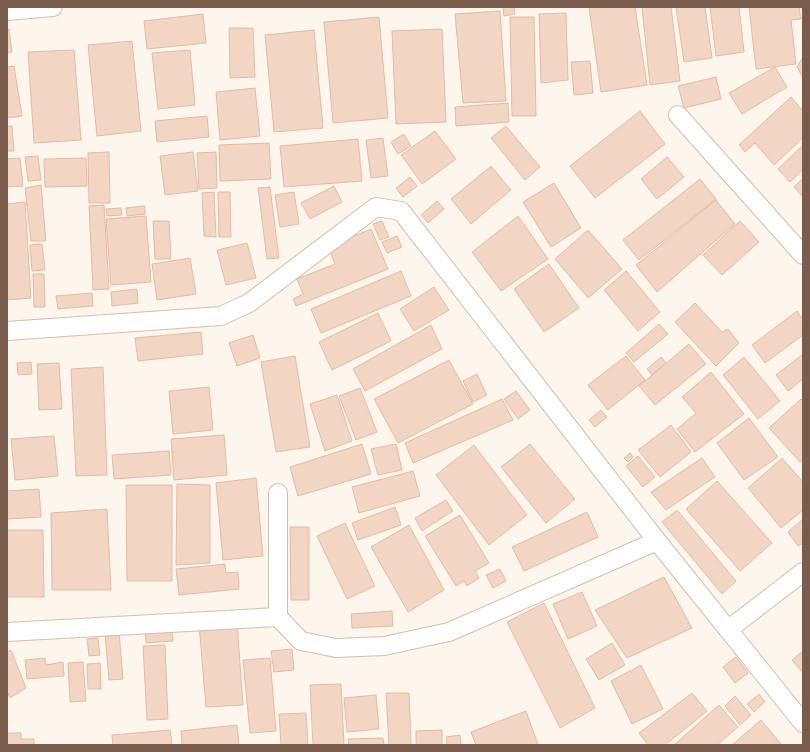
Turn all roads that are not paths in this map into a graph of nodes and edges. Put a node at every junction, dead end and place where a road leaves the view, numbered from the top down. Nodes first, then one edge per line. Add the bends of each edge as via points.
1 (53, 7) edge
2 (7, 11) edge
3 (678, 115) dead end
4 (803, 255) edge
5 (7, 331) edge
6 (278, 493) dead end
7 (657, 540) junction
8 (803, 572) edge
9 (278, 617) junction
10 (729, 629) junction
11 (7, 632) edge
12 (803, 723) edge

1 - 2 street
3 - 4 street
5 - 7 street via 221,316 249,303 376,207 401,211
6 - 9 street
7 - 9 street via 449,632 392,644 336,648 301,640
7 - 10 street
8 - 10 street
9 - 11 street
10 - 12 street

